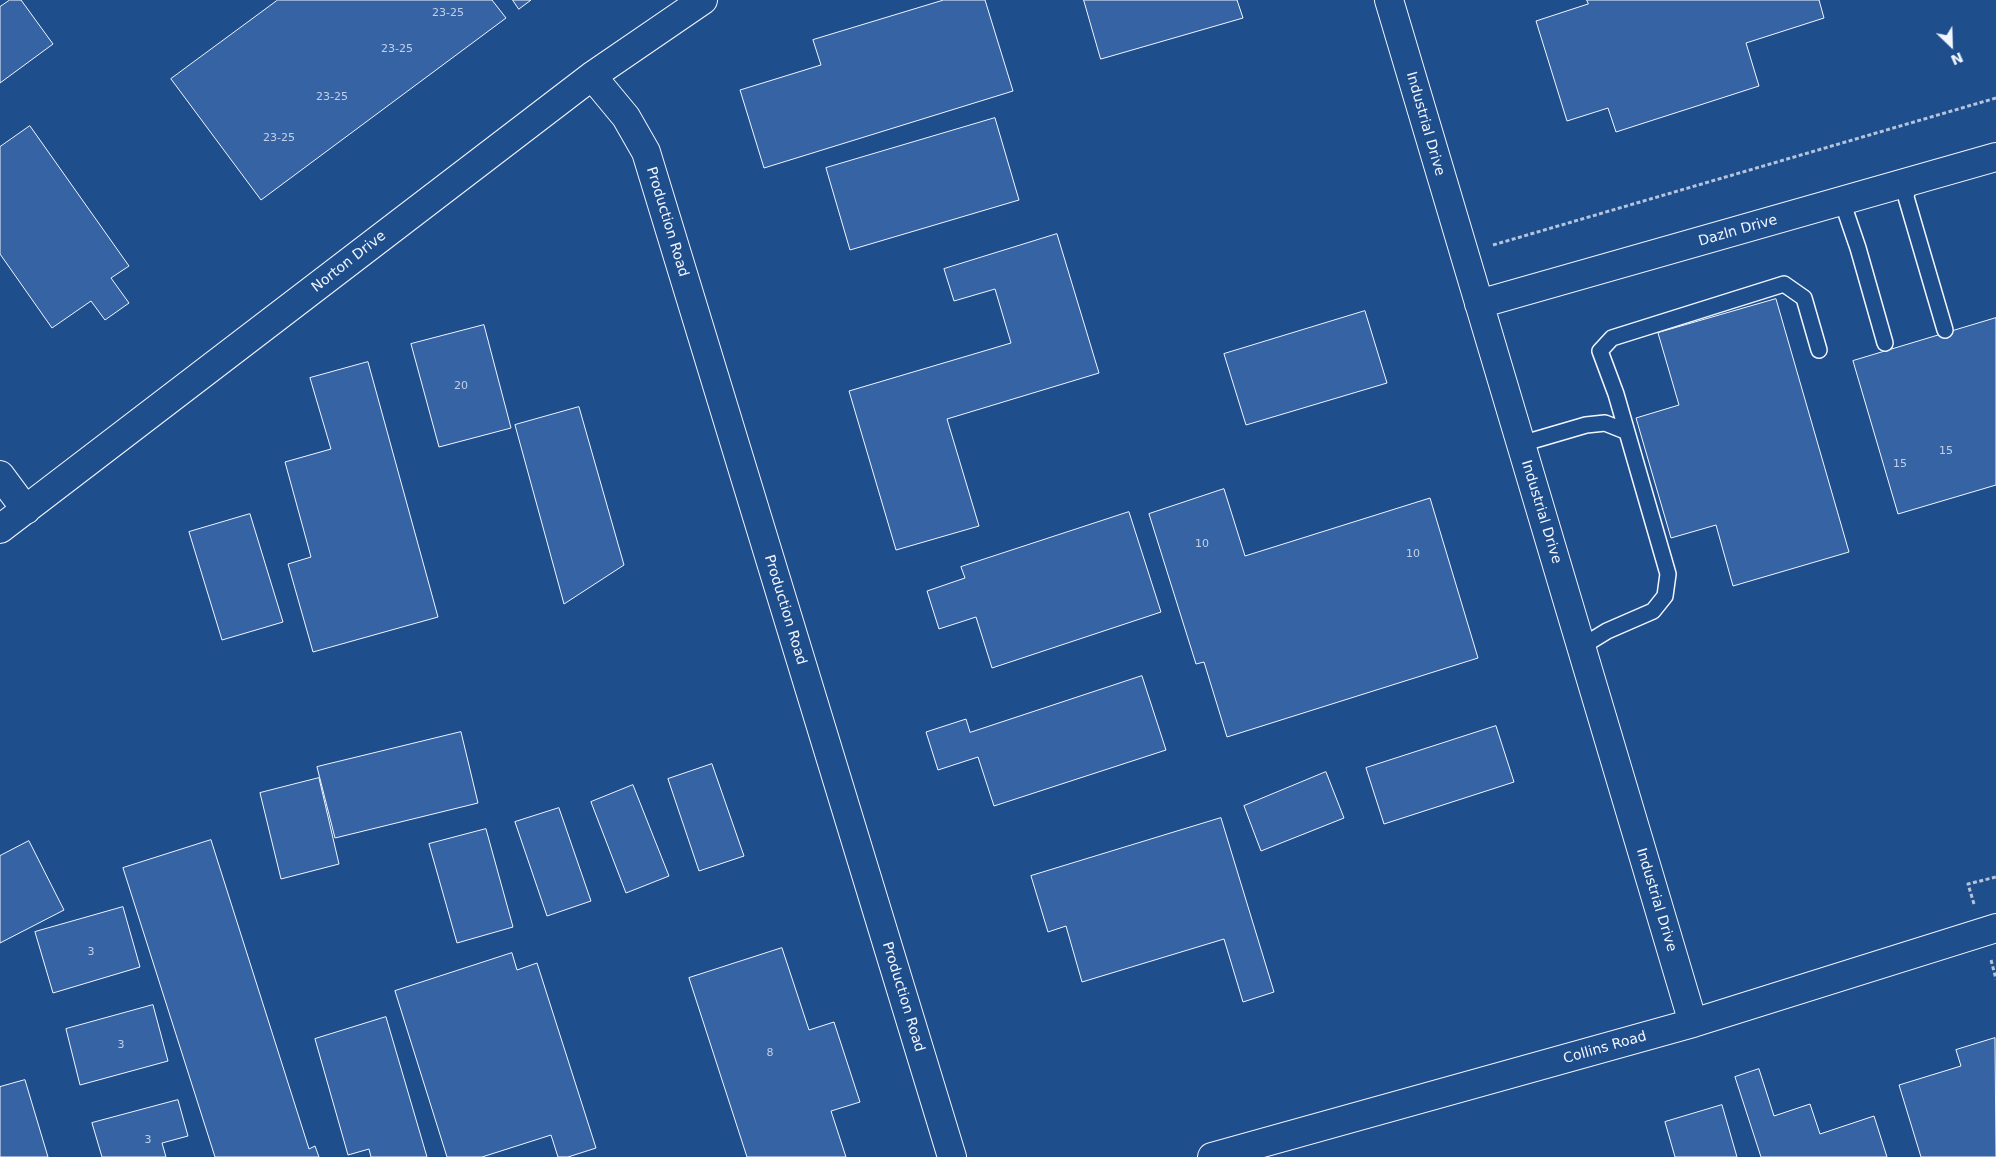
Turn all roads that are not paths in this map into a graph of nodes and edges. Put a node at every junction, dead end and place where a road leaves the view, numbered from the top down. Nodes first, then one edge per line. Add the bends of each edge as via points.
1 (703, 0) edge
2 (1389, 0) edge
3 (592, 76) junction
4 (1996, 157) edge
5 (1908, 182) junction
6 (1842, 201) junction
7 (1479, 304) junction
8 (1945, 330) dead end
9 (1885, 344) dead end
10 (1819, 350) dead end
11 (1625, 431) junction
12 (1521, 444) junction
13 (0, 475) edge
14 (26, 510) junction
15 (0, 529) edge
16 (1581, 647) junction
17 (1996, 928) edge
18 (1693, 1023) junction
19 (952, 1157) edge
20 (1212, 1157) edge

1 - 3 street, Norton Drive
2 - 7 street, Industrial Drive
3 - 14 street, Norton Drive
3 - 19 street, Production Road via 626,117 646,152
4 - 5 street, Dazln Drive
5 - 6 street, Dazln Drive
5 - 8 lane via 1906,197
6 - 7 street, Dazln Drive
6 - 9 lane
7 - 12 street, Industrial Drive
10 - 11 lane via 1804,298 1784,284 1612,338 1600,351
11 - 12 lane via 1605,423 1586,425
11 - 16 lane via 1668,574 1665,596 1653,611 1607,631
12 - 16 street, Industrial Drive
13 - 14 street
14 - 15 street, Norton Drive
16 - 18 street, Industrial Drive
17 - 18 street, Collins Road
18 - 20 street, Collins Road

